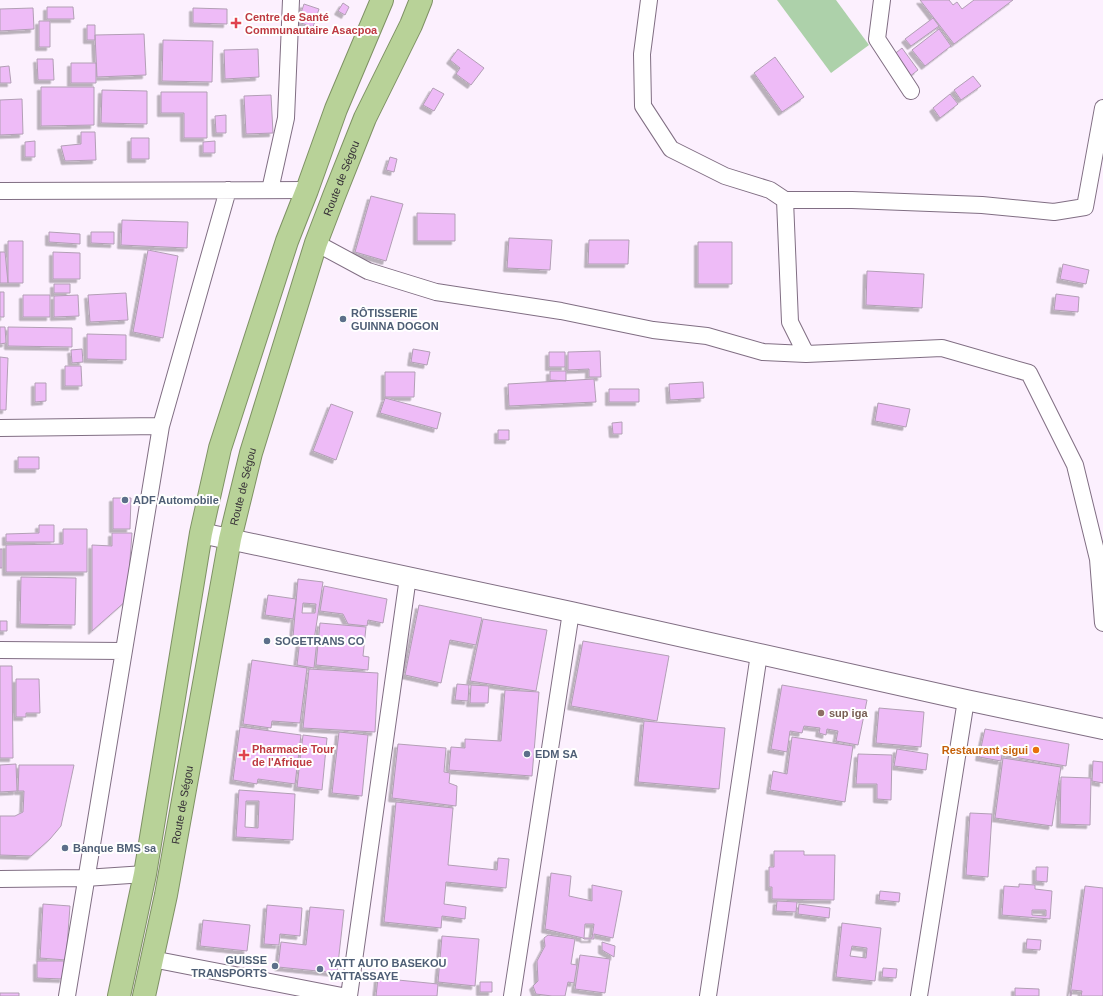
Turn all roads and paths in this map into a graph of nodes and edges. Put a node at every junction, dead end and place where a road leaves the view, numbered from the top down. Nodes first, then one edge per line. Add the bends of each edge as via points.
1 (291, 0) edge
2 (382, 0) edge
3 (421, 0) edge
4 (649, 0) edge
5 (882, 0) edge
6 (911, 91) dead end
7 (1103, 108) edge
8 (228, 190) junction
9 (270, 190) junction
10 (307, 190) junction
11 (0, 191) edge
12 (785, 200) junction
13 (316, 243) junction
14 (806, 354) junction
15 (161, 426) junction
16 (0, 428) edge
17 (201, 533) junction
18 (230, 539) junction
19 (408, 577) junction
20 (571, 612) junction
21 (1103, 623) edge
22 (0, 650) edge
23 (123, 651) junction
24 (759, 654) junction
25 (966, 700) junction
26 (1103, 728) edge
27 (145, 874) junction
28 (0, 878) edge
29 (85, 878) junction
30 (152, 959) junction
31 (67, 996) edge
32 (119, 996) edge
33 (144, 996) edge
34 (342, 996) edge
35 (349, 996) edge
36 (512, 996) edge
37 (708, 996) edge
38 (919, 996) edge

1 - 9 street via 286,118
2 - 10 highway via 336,109
3 - 13 highway, Route de Ségou via 365,118
4 - 12 street via 642,54 643,106 671,149 725,176 770,190
5 - 6 street via 877,39
7 - 12 street via 1085,207 1054,212 982,205
8 - 9 street
8 - 11 street
8 - 15 street
9 - 10 street
10 - 17 highway via 287,241 220,448
12 - 14 street via 790,322
13 - 14 street via 368,271 436,292 653,330 707,336 763,352
13 - 18 highway, Route de Ségou via 250,453
14 - 21 street via 942,348 1029,373 1075,465 1098,559
15 - 16 street
15 - 23 street
17 - 18 street
17 - 27 highway
18 - 19 street
18 - 30 highway, Route de Ségou via 166,895
19 - 20 street
19 - 35 street
20 - 24 street
20 - 36 street
22 - 23 street
23 - 29 street
24 - 25 street
24 - 37 street
25 - 26 street
25 - 38 street
27 - 29 street
27 - 32 highway
28 - 29 street
29 - 31 street
30 - 33 highway, Route de Ségou
30 - 34 street

